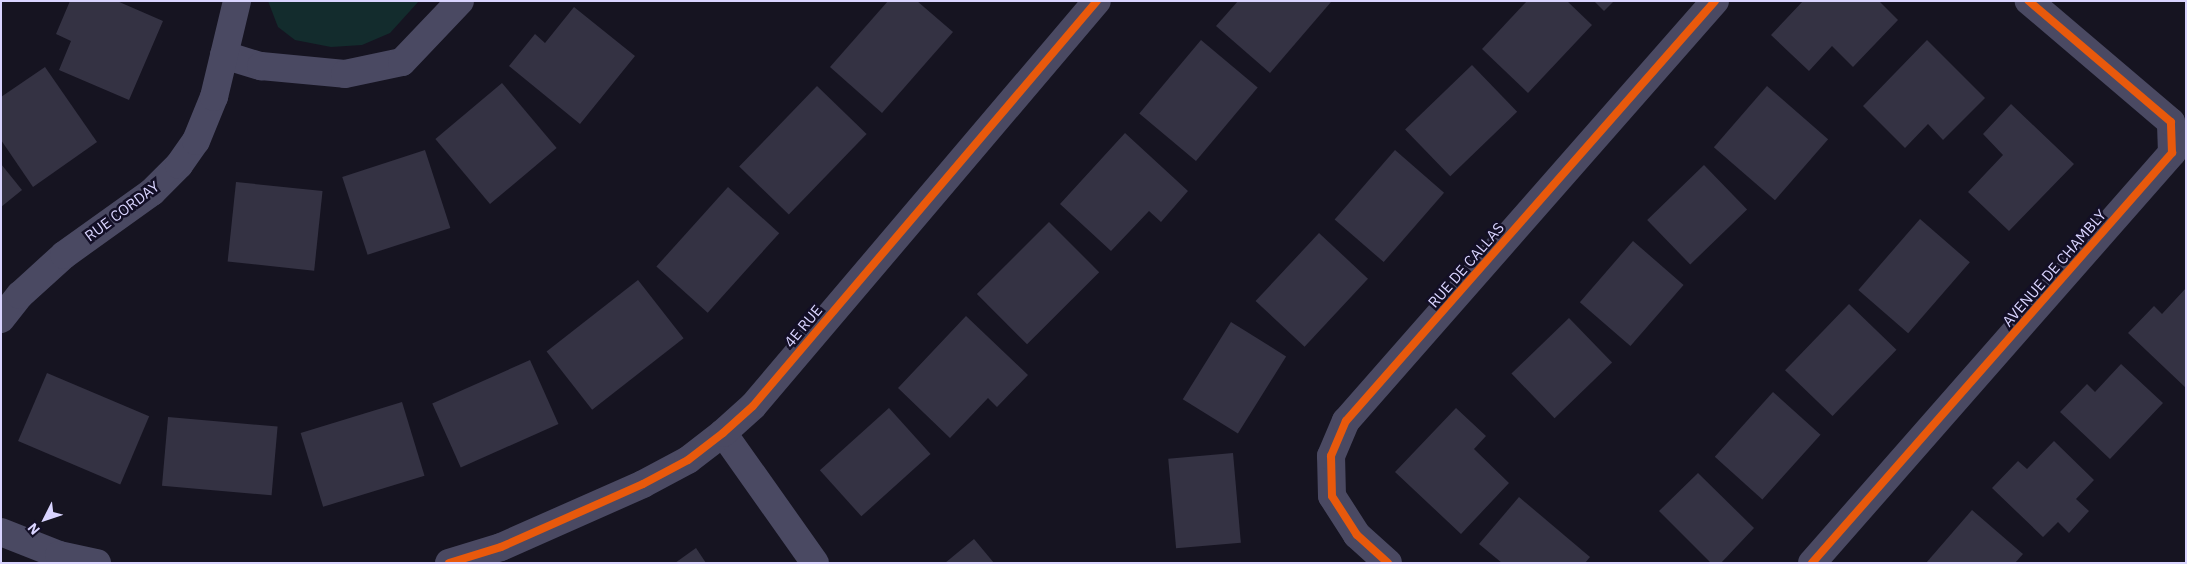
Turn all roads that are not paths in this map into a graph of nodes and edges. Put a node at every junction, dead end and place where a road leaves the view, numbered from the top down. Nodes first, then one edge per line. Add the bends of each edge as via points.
1 (237, 1) edge
2 (460, 1) edge
3 (1097, 1) edge
4 (1716, 1) edge
5 (2029, 1) edge
6 (224, 55) junction
7 (1, 319) edge
8 (723, 433) junction
9 (1, 532) edge
10 (96, 563) edge
11 (449, 563) edge
12 (815, 563) edge
13 (1388, 563) edge
14 (1812, 563) edge

1 - 6 street, RUE CORDAY
2 - 6 street via 402,62 345,74 261,66
3 - 8 street, 4E RUE via 753,406
4 - 13 street, RUE DE CALLAS via 1346,421 1331,456 1332,496 1357,535
5 - 14 street, AVENUE DE CHAMBLY via 2171,122 2172,153
6 - 7 street, RUE CORDAY via 214,97 196,141 179,165 152,192 64,255 20,295
8 - 11 street, 4E RUE via 688,460 643,484 501,547
8 - 12 street
9 - 10 street via 59,555

